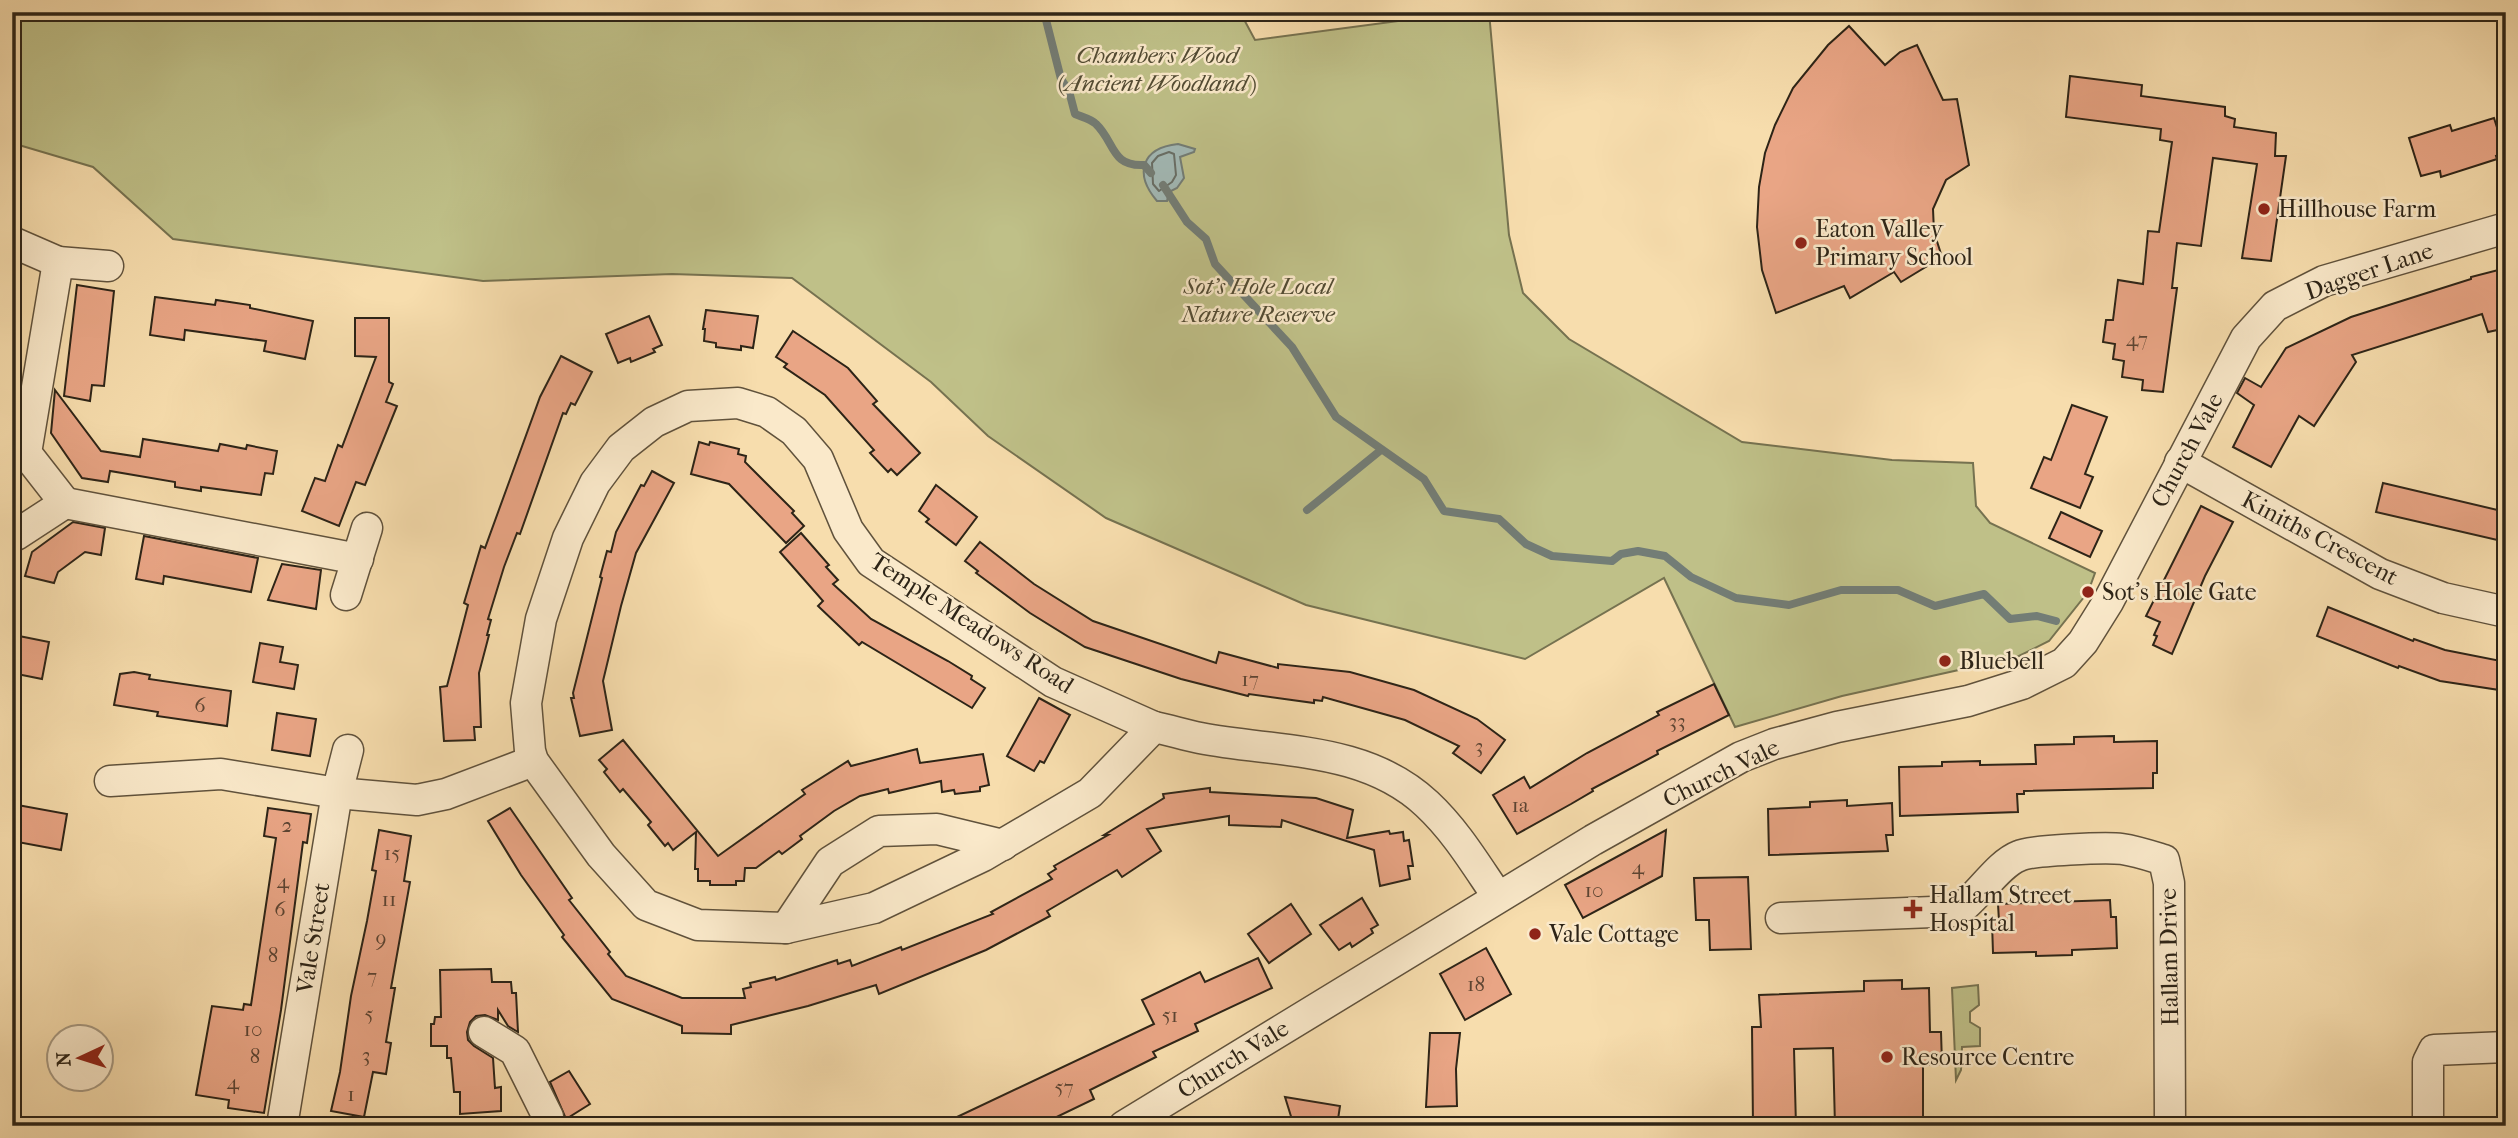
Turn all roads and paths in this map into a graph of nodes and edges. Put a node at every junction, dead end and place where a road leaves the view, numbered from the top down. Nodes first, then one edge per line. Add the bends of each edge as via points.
1 (2506, 228) edge
2 (12, 242) edge
3 (58, 262) junction
4 (108, 266) dead end
5 (2246, 338) joint
6 (19, 459) edge
7 (2180, 462) junction
8 (65, 503) junction
9 (367, 528) dead end
10 (13, 540) edge
11 (358, 559) junction
12 (346, 595) dead end
13 (2506, 612) edge
14 (1154, 727) junction
15 (348, 750) dead end
16 (533, 761) junction
17 (110, 782) dead end
18 (337, 793) junction
19 (1003, 845) junction
20 (1498, 897) junction
21 (1782, 918) dead end
22 (786, 928) junction
23 (484, 1032) dead end
24 (2506, 1047) edge
25 (282, 1126) edge
26 (549, 1126) edge
27 (1125, 1126) edge
28 (2170, 1126) edge
29 (2428, 1126) edge

1 - 5 street, Dagger Lane via 2324,281 2275,306
2 - 3 street
3 - 4 street
3 - 6 street
5 - 7 street, Church Vale
6 - 8 street
7 - 13 street, Kiniths Crescent via 2380,574 2443,598
7 - 20 street, Church Vale via 2108,602 2064,663 2022,684 1968,701 1837,727 1741,757
8 - 10 street
8 - 11 street
9 - 11 street
11 - 12 street
14 - 16 street, Temple Meadows Road via 1053,682 871,562 848,530 818,459 794,431 767,412 738,403 688,406 654,422 621,448 595,483 568,538 541,619 526,703
14 - 19 street, Temple Meadows Road via 1090,793
14 - 20 street, Temple Meadows Road via 1333,757 1384,774 1425,802 1450,828
15 - 18 street, Vale Street
16 - 18 street via 446,794 417,800
16 - 22 street, Temple Meadows Road via 601,855 646,905 698,925
17 - 18 street via 221,774
18 - 25 street, Vale Street
19 - 22 street, Temple Meadows Road via 874,908
19 - 22 street via 937,829 879,831 830,862
20 - 27 street, Church Vale
21 - 28 street, Hallam Drive via 1958,911 2019,855 2120,849 2164,860 2169,883
23 - 26 street via 515,1051
24 - 29 street via 2434,1051 2428,1062

